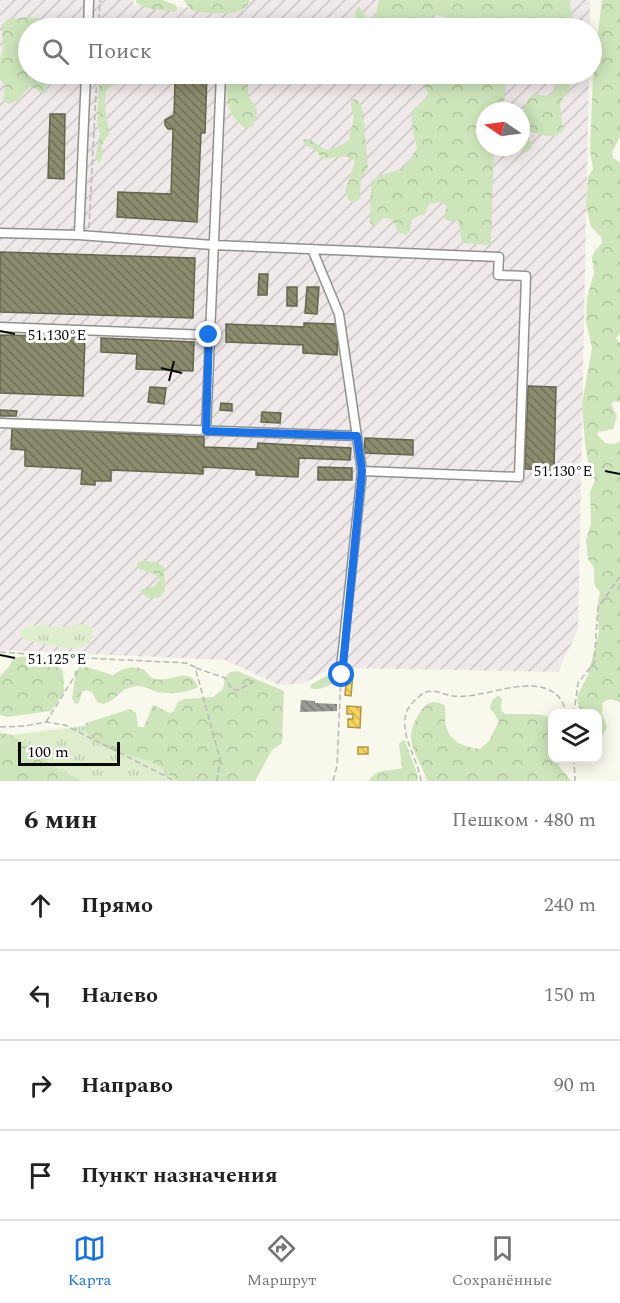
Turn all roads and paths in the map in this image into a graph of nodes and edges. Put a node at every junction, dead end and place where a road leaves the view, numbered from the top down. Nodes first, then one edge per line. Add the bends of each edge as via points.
1 (89, 0) edge
2 (100, 0) edge
3 (88, 18) edge
4 (99, 18) edge
5 (86, 84) edge
6 (97, 84) edge
7 (221, 84) edge
8 (0, 233) edge
9 (79, 235) junction
10 (89, 236) junction
11 (213, 245) junction
12 (312, 249) junction
13 (0, 327) edge
14 (209, 335) junction
15 (0, 423) edge
16 (206, 431) junction
17 (357, 436) junction
18 (362, 471) junction
19 (620, 576) edge
20 (0, 652) edge
21 (86, 658) junction
22 (195, 667) junction
23 (342, 668) joint
24 (255, 680) dead end
25 (565, 709) edge
26 (575, 709) edge
27 (46, 722) junction
28 (0, 727) edge
29 (574, 763) edge
30 (175, 781) edge
31 (217, 781) edge
32 (333, 781) edge
33 (421, 781) edge
34 (576, 781) edge

1 - 3 lane
2 - 4 path
5 - 9 lane
6 - 10 path
7 - 11 lane
8 - 9 lane
9 - 10 lane
10 - 11 lane
11 - 12 lane
11 - 14 lane
12 - 17 lane via 339,314
12 - 18 lane via 499,257 498,275 526,276 519,477
13 - 14 lane
14 - 16 lane
15 - 16 lane
16 - 17 lane
17 - 18 lane
18 - 23 lane
19 - 26 path via 598,608 594,663 578,683
20 - 21 path
21 - 22 path via 186,663
21 - 27 path
22 - 24 path via 225,678 232,689 239,690
22 - 31 path via 220,759
23 - 32 path
25 - 33 path via 557,694 520,685 453,696 425,692 408,708 403,723
27 - 28 path
27 - 30 path via 65,725
29 - 34 path

